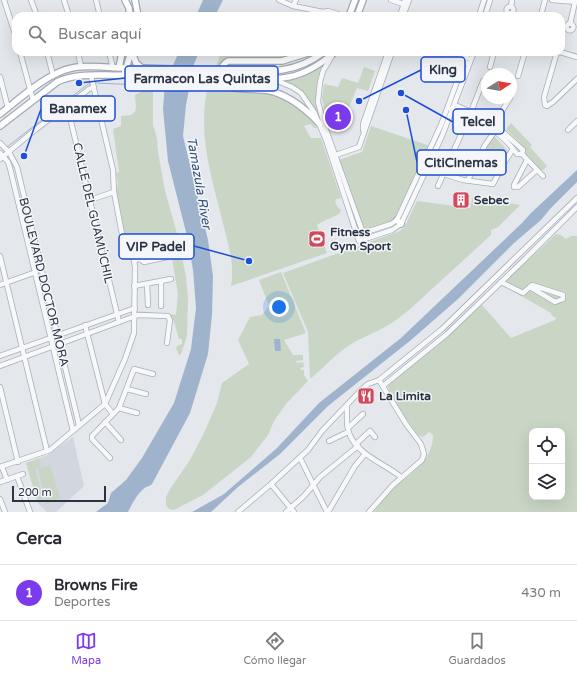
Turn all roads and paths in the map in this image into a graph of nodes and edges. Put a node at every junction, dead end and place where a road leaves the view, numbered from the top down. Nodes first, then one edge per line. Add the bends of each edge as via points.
1 (4, 0) edge
2 (32, 0) edge
3 (64, 0) edge
4 (96, 0) edge
5 (125, 0) edge
6 (134, 0) edge
7 (279, 0) edge
8 (296, 0) edge
9 (355, 0) edge
10 (363, 0) edge
11 (391, 0) edge
12 (484, 0) edge
13 (490, 0) edge
14 (512, 0) edge
15 (545, 0) edge
16 (552, 0) edge
17 (406, 2) edge
18 (576, 2) edge
19 (293, 6) junction
20 (511, 7) dead end
21 (36, 12) edge
22 (68, 12) edge
23 (99, 12) edge
24 (129, 12) edge
25 (137, 12) edge
26 (318, 12) edge
27 (350, 12) edge
28 (358, 12) edge
29 (402, 12) edge
30 (404, 12) edge
31 (480, 12) edge
32 (486, 12) edge
33 (542, 12) edge
34 (570, 24) dead end
35 (12, 25) edge
36 (565, 53) edge
37 (21, 56) edge
38 (48, 56) edge
39 (79, 56) edge
40 (111, 56) edge
41 (120, 56) edge
42 (130, 56) edge
43 (133, 56) edge
44 (298, 56) edge
45 (319, 56) edge
46 (330, 56) edge
47 (332, 56) edge
48 (387, 56) edge
49 (391, 56) edge
50 (454, 56) edge
51 (493, 56) edge
52 (524, 56) edge
53 (556, 56) edge
54 (577, 57) edge
55 (468, 59) edge
56 (81, 67) junction
57 (490, 67) dead end
58 (116, 68) junction
59 (125, 68) junction
60 (144, 70) junction
61 (234, 74) junction
62 (53, 75) junction
63 (121, 75) junction
64 (518, 76) dead end
65 (0, 77) edge
66 (92, 78) junction
67 (273, 79) junction
68 (577, 79) edge
69 (94, 86) junction
70 (480, 88) edge
71 (30, 91) junction
72 (34, 100) junction
73 (506, 104) edge
74 (67, 105) junction
75 (8, 108) junction
76 (452, 108) junction
77 (0, 114) edge
78 (470, 114) junction
79 (577, 121) edge
80 (320, 124) junction
81 (494, 124) junction
82 (0, 126) edge
83 (568, 130) dead end
84 (495, 131) junction
85 (364, 132) junction
86 (503, 134) junction
87 (0, 143) edge
88 (7, 150) junction
89 (513, 150) junction
90 (522, 154) junction
91 (1, 156) edge
92 (333, 156) junction
93 (527, 160) junction
94 (537, 170) junction
95 (444, 174) junction
96 (543, 176) dead end
97 (468, 180) junction
98 (438, 186) dead end
99 (114, 192) junction
100 (577, 198) edge
101 (90, 200) junction
102 (577, 207) edge
103 (399, 222) junction
104 (363, 234) junction
105 (358, 235) junction
106 (365, 239) junction
107 (155, 241) dead end
108 (157, 250) junction
109 (0, 256) edge
110 (167, 257) dead end
111 (140, 259) junction
112 (159, 259) junction
113 (134, 260) junction
114 (42, 270) junction
115 (35, 272) junction
116 (171, 278) dead end
117 (161, 281) junction
118 (501, 282) junction
119 (6, 283) junction
120 (147, 284) junction
121 (0, 285) edge
122 (134, 286) junction
123 (530, 287) junction
124 (148, 305) dead end
125 (161, 306) dead end
126 (135, 308) junction
127 (117, 314) junction
128 (135, 316) junction
129 (119, 322) junction
130 (85, 325) junction
131 (88, 334) junction
132 (58, 335) junction
133 (51, 338) junction
134 (167, 343) dead end
135 (60, 344) junction
136 (53, 346) junction
137 (22, 348) junction
138 (0, 356) edge
139 (24, 357) junction
140 (0, 366) edge
141 (153, 374) dead end
142 (379, 380) junction
143 (383, 386) junction
144 (0, 387) edge
145 (127, 389) junction
146 (146, 394) dead end
147 (105, 404) junction
148 (347, 406) junction
149 (119, 408) junction
150 (137, 413) dead end
151 (113, 414) junction
152 (363, 414) dead end
153 (105, 422) junction
154 (79, 425) junction
155 (73, 430) junction
156 (348, 430) junction
157 (375, 437) dead end
158 (121, 440) dead end
159 (329, 441) dead end
160 (357, 445) junction
161 (47, 451) junction
162 (365, 454) junction
163 (110, 458) dead end
164 (300, 458) junction
165 (18, 462) junction
166 (1, 468) edge
167 (23, 474) dead end
168 (17, 476) junction
169 (401, 477) junction
170 (4, 481) edge
171 (271, 484) junction
172 (314, 485) junction
173 (0, 499) edge
174 (292, 510) edge
175 (5, 512) edge
176 (30, 512) edge
177 (238, 512) edge
178 (286, 512) edge
179 (327, 512) edge
180 (369, 512) edge

1 - 35 street
2 - 21 street
3 - 22 street
4 - 23 street
5 - 24 main road
6 - 25 main road
7 - 19 street
8 - 19 street
9 - 27 main road
10 - 28 main road
11 - 17 street
12 - 31 street
13 - 32 street
14 - 20 street
15 - 33 street
16 - 18 street
17 - 29 street
17 - 30 street
18 - 34 street
19 - 26 street
36 - 54 street
37 - 71 street
38 - 62 street
39 - 56 street
40 - 58 street
41 - 58 main road
42 - 59 main road
43 - 60 main road
44 - 80 main road via 282,61 228,61 220,70 220,78 229,87 264,90 284,96 298,104
45 - 61 main road via 309,63 292,69
46 - 67 main road via 308,71
47 - 92 street via 323,71 318,94
48 - 85 street via 363,124
49 - 85 street
50 - 55 street
51 - 57 street
52 - 64 street
53 - 68 street via 544,97 545,105 553,102
55 - 76 street
55 - 76 street
56 - 58 main road
56 - 62 main road via 62,70
58 - 59 main road
58 - 63 main road
59 - 60 main road
59 - 63 main road
60 - 61 main road, bridge
60 - 63 main road
61 - 67 main road
62 - 71 main road
63 - 66 main road
65 - 75 street
66 - 69 street
66 - 72 main road via 65,78
67 - 80 street via 301,93
69 - 74 street
69 - 99 street via 113,170
70 - 78 street
71 - 72 street
71 - 75 main road
72 - 82 main road
73 - 81 street
74 - 88 street
74 - 101 street, CALLE DEL GUAMÚCHIL
75 - 77 main road
76 - 78 street
76 - 103 street via 434,140
78 - 81 street
78 - 84 street
78 - 95 street
79 - 83 street
80 - 92 street
81 - 86 street
84 - 86 street
84 - 97 street via 485,145
85 - 92 street via 359,147
86 - 89 street
86 - 90 street via 523,150
87 - 88 street, BOULEVARD DOCTOR MORA
88 - 91 street
88 - 114 street, BOULEVARD DOCTOR MORA via 17,166
89 - 90 street via 518,155
89 - 97 street via 493,184
90 - 93 street
91 - 115 street, BOULEVARD DOCTOR MORA via 10,168
92 - 104 street
92 - 105 street
93 - 94 street
93 - 94 street via 514,187
94 - 96 street
95 - 97 street
95 - 98 street
99 - 101 street
99 - 113 street via 123,241
100 - 142 street via 442,329
101 - 127 street, CALLE DEL GUAMÚCHIL
102 - 118 street
103 - 104 street
103 - 106 street via 392,230
104 - 105 street
104 - 106 street
105 - 106 street via 359,241
107 - 108 street
108 - 111 street via 142,254
108 - 112 street
109 - 119 street
110 - 112 street
111 - 112 street via 144,262
111 - 113 street
113 - 122 street
114 - 115 street
114 - 132 street, BOULEVARD DOCTOR MORA
115 - 119 street
115 - 133 street, BOULEVARD DOCTOR MORA
116 - 117 street
117 - 120 street
117 - 125 street
118 - 123 street via 524,293
118 - 143 street via 447,334
119 - 121 street
119 - 137 street
120 - 122 street
120 - 124 street
122 - 126 street
123 - 123 street via 562,295 563,299 555,302
126 - 127 street
126 - 128 street
127 - 129 street, CALLE DEL GUAMÚCHIL
127 - 130 street
128 - 129 street
128 - 134 street via 168,316 170,320
128 - 147 street via 133,338
129 - 131 street
130 - 131 street
130 - 132 street
131 - 135 street
131 - 147 street
132 - 133 street
132 - 135 street, BOULEVARD DOCTOR MORA
133 - 136 street, BOULEVARD DOCTOR MORA
133 - 137 street
135 - 136 street
135 - 154 street, BOULEVARD DOCTOR MORA
136 - 139 street
136 - 155 street, BOULEVARD DOCTOR MORA
137 - 138 street
137 - 139 street
139 - 140 street
139 - 161 street
141 - 145 street via 134,369
142 - 143 street
142 - 148 street via 368,384
143 - 169 street via 424,450 422,460
144 - 165 street
145 - 146 street
145 - 149 street
147 - 151 street
147 - 154 street
148 - 156 street
148 - 164 street
149 - 150 street
149 - 151 street
151 - 153 street
152 - 156 street
153 - 158 street
153 - 163 street via 92,438
154 - 155 street
155 - 161 street
156 - 159 street
156 - 160 street
157 - 160 street via 370,431
160 - 162 street
160 - 172 street
161 - 165 street
162 - 169 street
162 - 179 street
164 - 171 street
164 - 172 street
165 - 166 street
166 - 170 street
167 - 168 street
168 - 170 street
168 - 176 street
169 - 180 street
171 - 174 street
171 - 177 street
172 - 174 street
172 - 179 street
173 - 175 street
174 - 178 street

